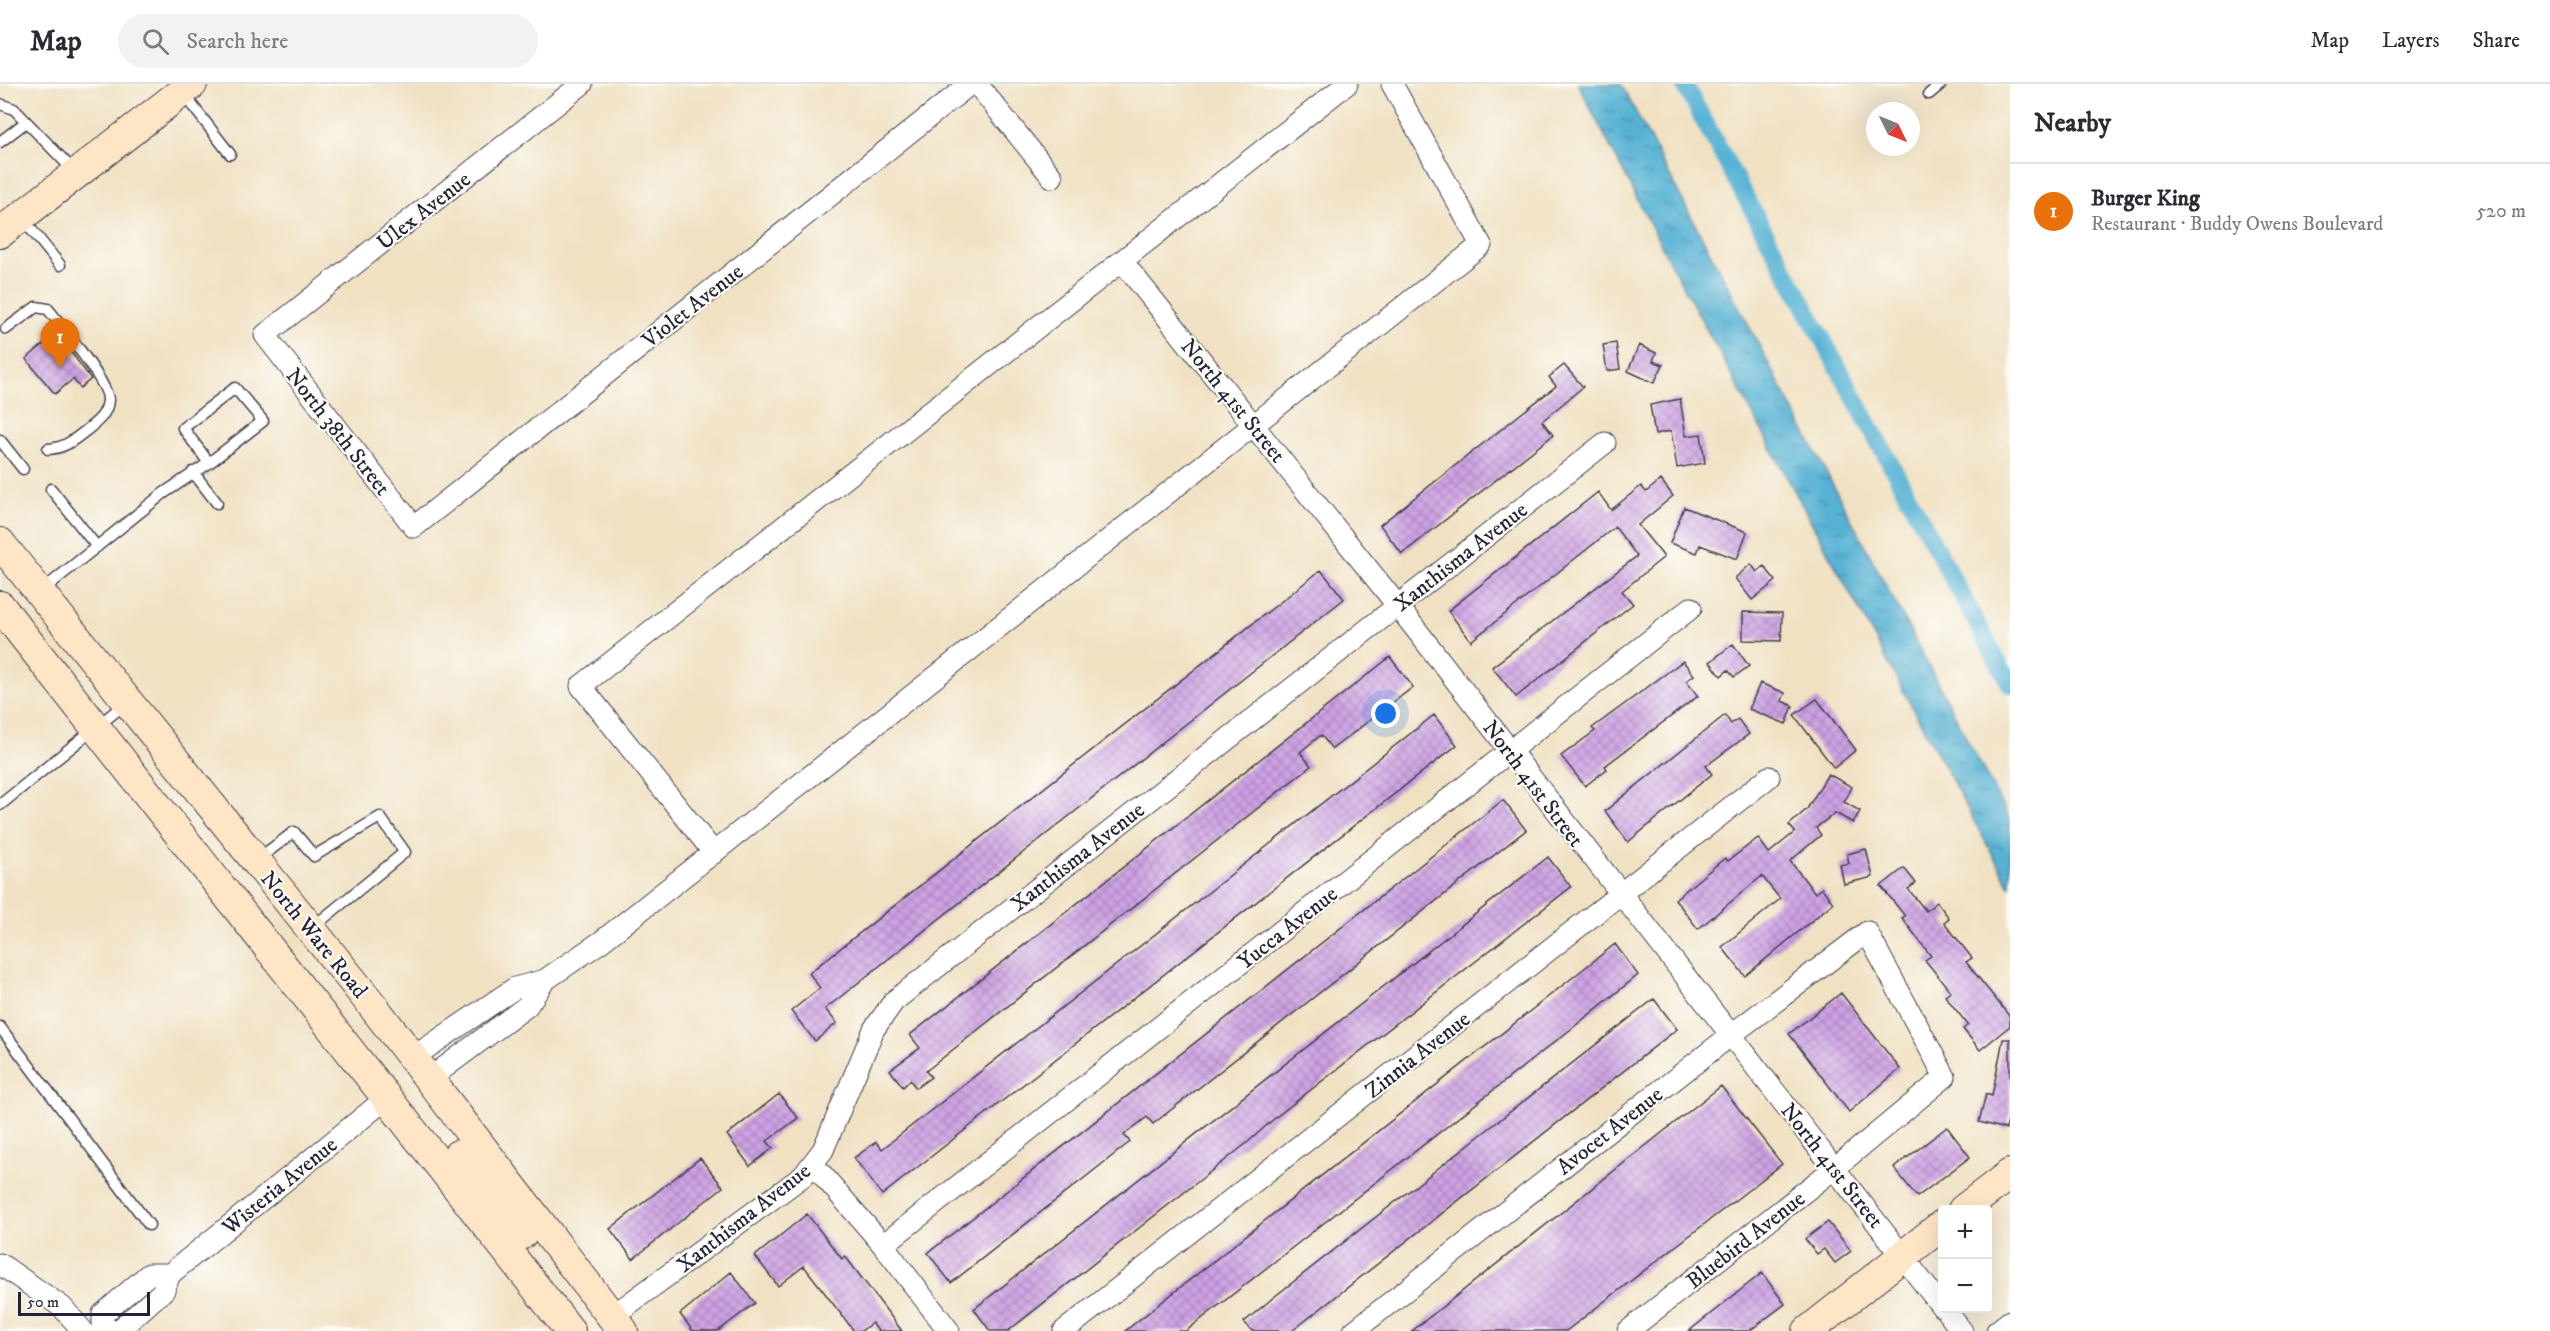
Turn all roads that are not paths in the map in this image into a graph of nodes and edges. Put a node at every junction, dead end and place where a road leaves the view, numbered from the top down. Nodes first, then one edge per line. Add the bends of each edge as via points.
1 (582, 84) edge
2 (970, 84) edge
3 (977, 84) edge
4 (1347, 84) edge
5 (1392, 84) edge
6 (1941, 84) edge
7 (187, 88) edge
8 (1929, 94) dead end
9 (0, 104) edge
10 (26, 122) junction
11 (0, 142) edge
12 (230, 154) dead end
13 (78, 175) junction
14 (1052, 177) dead end
15 (11, 225) edge
16 (1122, 261) junction
17 (60, 265) dead end
18 (6, 329) dead end
19 (265, 335) joint
20 (1255, 424) junction
21 (0, 440) edge
22 (1605, 443) dead end
23 (48, 449) dead end
24 (209, 463) junction
25 (22, 470) dead end
26 (193, 472) junction
27 (51, 489) dead end
28 (217, 503) dead end
29 (414, 527) joint
30 (0, 543) edge
31 (97, 547) junction
32 (38, 593) junction
33 (1397, 605) junction
34 (0, 606) edge
35 (1691, 608) dead end
36 (126, 703) junction
37 (95, 728) junction
38 (1510, 751) junction
39 (1769, 777) dead end
40 (0, 806) edge
41 (714, 853) junction
42 (255, 861) junction
43 (1619, 895) junction
44 (310, 929) junction
45 (545, 980) junction
46 (474, 1017) junction
47 (0, 1027) edge
48 (1731, 1035) junction
49 (486, 1036) junction
50 (421, 1069) junction
51 (369, 1072) junction
52 (1945, 1077) joint
53 (388, 1097) junction
54 (813, 1164) junction
55 (1836, 1167) junction
56 (2010, 1174) edge
57 (1968, 1205) edge
58 (149, 1225) dead end
59 (1938, 1228) edge
60 (882, 1245) junction
61 (1902, 1256) junction
62 (0, 1264) edge
63 (1938, 1302) edge
64 (1947, 1313) edge
65 (2010, 1321) edge
66 (617, 1324) edge
67 (83, 1331) edge
68 (102, 1331) edge
69 (570, 1331) edge
70 (949, 1331) edge
71 (1064, 1331) edge
72 (1354, 1331) edge
73 (1628, 1331) edge
74 (1809, 1331) edge
75 (1962, 1331) edge
76 (1997, 1331) edge

1 - 19 street, Ulex Avenue
2 - 29 street, Violet Avenue
3 - 14 street
4 - 16 street
5 - 20 street via 1481,245
6 - 8 lane
7 - 12 lane
7 - 13 main road
9 - 10 lane via 14,109
10 - 11 lane
10 - 13 lane
13 - 15 main road
15 - 17 lane
16 - 20 street, North 41st Street
16 - 41 street via 581,686
18 - 23 lane via 36,307 48,309 106,388 107,406 101,418 69,444
19 - 29 street, North 38th Street
20 - 33 street, North 41st Street
20 - 41 street
21 - 25 lane
22 - 33 street, Xanthisma Avenue
24 - 24 lane via 263,421 236,388 183,429
24 - 26 lane
26 - 28 lane
26 - 31 lane
27 - 31 lane
30 - 32 main road, North Ware Road
31 - 32 lane
32 - 36 main road, North Ware Road
33 - 38 street, North 41st Street
33 - 54 street, Xanthisma Avenue via 894,1001 874,1029 823,1150
34 - 37 main road, North Ware Road
35 - 38 street, Yucca Avenue
36 - 37 lane
36 - 42 main road, North Ware Road
37 - 40 lane
37 - 51 main road, North Ware Road
38 - 43 street, North 41st Street
38 - 60 street, Yucca Avenue
39 - 43 street, Zinnia Avenue
41 - 45 street via 602,941
42 - 44 main road, North Ware Road
42 - 44 lane via 294,832 314,856 380,817 405,852
43 - 48 street, North 41st Street
43 - 71 street, Zinnia Avenue
44 - 50 main road, North Ware Road
45 - 46 street via 515,988
45 - 49 street via 527,1006
46 - 49 street
46 - 50 street
47 - 58 lane
48 - 52 street, Avocet Avenue via 1867,932
48 - 55 street, North 41st Street
48 - 72 street, Avocet Avenue
49 - 50 street
50 - 66 main road, North Ware Road
51 - 53 main road, North Ware Road
51 - 66 main road via 427,1115 588,1314
52 - 55 street, Bluebird Avenue
53 - 68 street, Wisteria Avenue via 170,1274 149,1274 103,1314
53 - 69 main road, North Ware Road
54 - 60 street
54 - 66 street, Xanthisma Avenue
55 - 61 street, North 41st Street
55 - 73 street, Bluebird Avenue
56 - 57 main road
59 - 61 main road
60 - 70 street
61 - 63 street, North 41st Street
61 - 74 main road
62 - 67 street via 62,1307
64 - 75 street, North 41st Street
65 - 76 street

